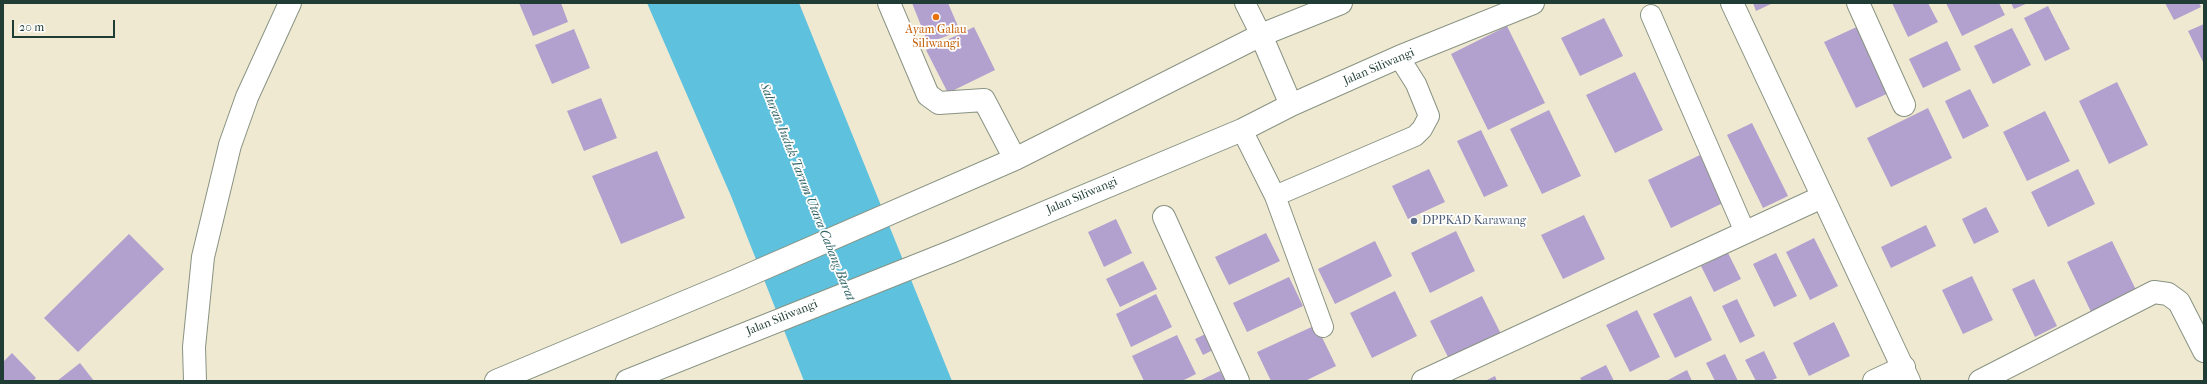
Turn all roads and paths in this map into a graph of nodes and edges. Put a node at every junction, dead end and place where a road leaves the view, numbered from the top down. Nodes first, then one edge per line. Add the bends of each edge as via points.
1 (290, 3) edge
2 (889, 3) edge
3 (1245, 3) edge
4 (1341, 3) edge
5 (1533, 3) edge
6 (1732, 3) edge
7 (1858, 3) edge
8 (1651, 15) dead end
9 (1261, 35) junction
10 (1399, 58) junction
11 (1291, 105) junction
12 (1904, 105) dead end
13 (1242, 130) junction
14 (1015, 159) junction
15 (1275, 196) junction
16 (1822, 197) junction
17 (1164, 217) dead end
18 (1745, 232) junction
19 (1323, 327) dead end
20 (2204, 352) edge
21 (1906, 374) edge
22 (195, 381) edge
23 (496, 381) edge
24 (627, 381) edge
25 (1238, 381) edge
26 (1423, 381) edge
27 (1874, 381) edge
28 (1980, 381) edge

1 - 22 street via 247,97 230,146 204,257 194,347
2 - 14 street via 928,95 939,103 984,100
3 - 9 lane
4 - 9 street
5 - 10 street, Jalan Siliwangi
6 - 16 street
7 - 12 street
8 - 18 lane
9 - 11 street
9 - 14 street
10 - 11 street, Jalan Siliwangi
10 - 15 lane via 1416,84 1429,116 1422,129 1415,136
11 - 13 street, Jalan Siliwangi
13 - 15 lane
13 - 24 street, Jalan Siliwangi via 953,251
14 - 23 street via 735,281
15 - 19 lane
16 - 18 street
16 - 21 street
17 - 25 street
18 - 26 street
20 - 28 street via 2179,302 2168,294 2154,292
21 - 27 street

